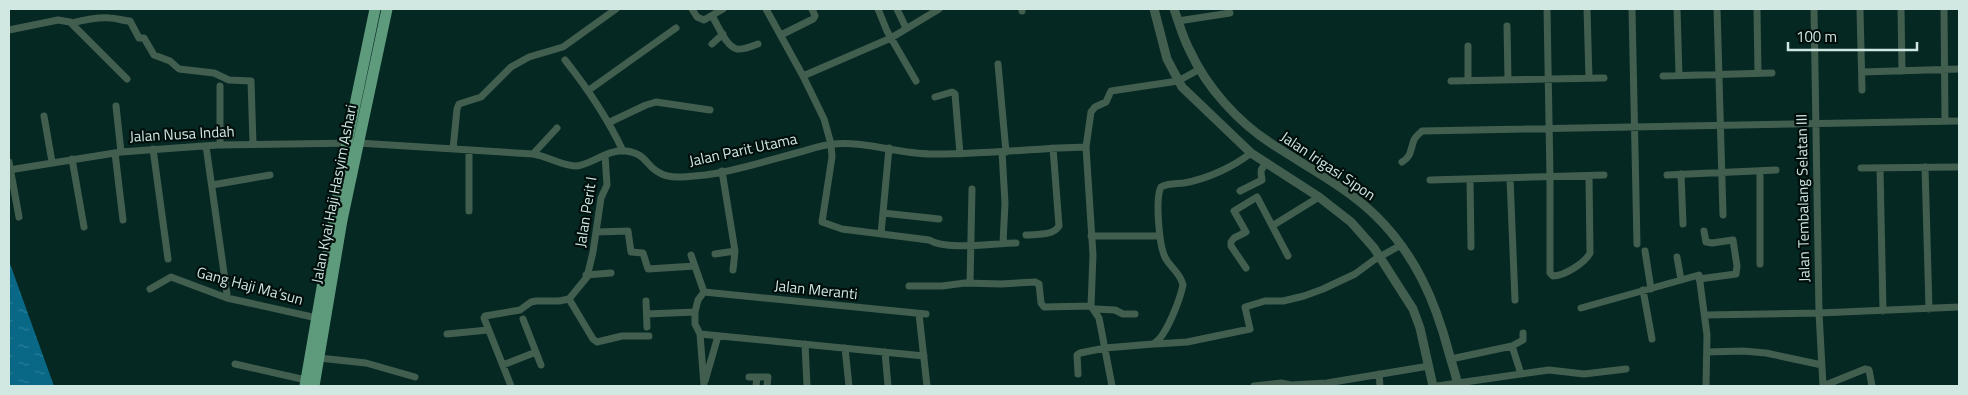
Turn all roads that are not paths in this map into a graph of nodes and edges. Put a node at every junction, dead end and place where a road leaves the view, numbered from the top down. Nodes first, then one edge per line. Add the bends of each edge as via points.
1 (375, 9) edge
2 (387, 9) edge
3 (616, 9) edge
4 (692, 9) edge
5 (723, 9) edge
6 (766, 9) edge
7 (812, 9) edge
8 (878, 9) edge
9 (897, 9) edge
10 (936, 9) edge
11 (1154, 9) edge
12 (1174, 9) edge
13 (1547, 9) edge
14 (1587, 9) edge
15 (1632, 9) edge
16 (1677, 9) edge
17 (1717, 9) edge
18 (1757, 9) edge
19 (1814, 9) edge
20 (1860, 9) edge
21 (1901, 9) edge
22 (1944, 9) edge
23 (1230, 13) dead end
24 (712, 16) junction
25 (1178, 21) junction
26 (72, 23) junction
27 (1507, 26) dead end
28 (676, 28) dead end
29 (906, 28) junction
30 (9, 30) edge
31 (723, 34) junction
32 (781, 36) junction
33 (891, 38) junction
34 (712, 44) dead end
35 (758, 44) dead end
36 (1468, 46) dead end
37 (565, 60) dead end
38 (998, 64) dead end
39 (1959, 69) edge
40 (1198, 70) junction
41 (1944, 70) junction
42 (1902, 71) junction
43 (1862, 72) junction
44 (1758, 73) junction
45 (1772, 73) dead end
46 (1718, 74) junction
47 (1679, 75) junction
48 (803, 76) junction
49 (1663, 76) dead end
50 (1589, 78) junction
51 (1604, 78) dead end
52 (127, 79) dead end
53 (1549, 79) junction
54 (1179, 80) junction
55 (1508, 80) junction
56 (916, 81) dead end
57 (1468, 81) junction
58 (1451, 82) dead end
59 (220, 86) dead end
60 (589, 90) junction
61 (1862, 90) dead end
62 (936, 97) dead end
63 (116, 106) dead end
64 (710, 110) dead end
65 (44, 116) dead end
66 (1945, 120) junction
67 (1959, 121) edge
68 (610, 122) junction
69 (1816, 124) junction
70 (1720, 125) junction
71 (1634, 127) junction
72 (558, 128) dead end
73 (1549, 129) junction
74 (352, 143) junction
75 (252, 144) junction
76 (831, 144) junction
77 (220, 145) junction
78 (206, 146) junction
79 (1086, 147) junction
80 (889, 148) junction
81 (1053, 148) junction
82 (153, 149) junction
83 (453, 149) junction
84 (469, 150) junction
85 (623, 151) junction
86 (118, 152) junction
87 (1004, 152) junction
88 (1252, 153) junction
89 (532, 154) junction
90 (960, 154) junction
91 (605, 155) junction
92 (72, 159) junction
93 (52, 162) junction
94 (1402, 162) dead end
95 (1267, 164) junction
96 (9, 167) edge
97 (1926, 167) junction
98 (1959, 167) edge
99 (1861, 168) dead end
100 (1880, 168) junction
101 (1776, 170) dead end
102 (722, 171) junction
103 (1760, 171) junction
104 (1722, 172) junction
105 (1667, 174) dead end
106 (1681, 174) junction
107 (270, 175) dead end
108 (1604, 175) dead end
109 (1589, 176) junction
110 (1550, 177) junction
111 (1510, 178) junction
112 (1470, 179) junction
113 (1430, 180) dead end
114 (212, 185) junction
115 (972, 189) dead end
116 (1240, 191) dead end
117 (1320, 198) junction
118 (469, 211) dead end
119 (883, 213) junction
120 (1723, 215) dead end
121 (19, 216) dead end
122 (940, 218) dead end
123 (123, 220) dead end
124 (1684, 224) dead end
125 (1272, 226) junction
126 (84, 228) dead end
127 (1704, 231) dead end
128 (597, 232) junction
129 (881, 234) junction
130 (1026, 235) dead end
131 (1091, 236) junction
132 (1159, 236) junction
133 (1003, 243) junction
134 (1016, 243) dead end
135 (971, 244) junction
136 (1637, 244) dead end
137 (1399, 246) junction
138 (1471, 247) dead end
139 (735, 251) junction
140 (1645, 251) dead end
141 (715, 254) dead end
142 (691, 255) dead end
143 (1288, 256) dead end
144 (1382, 256) junction
145 (1677, 257) dead end
146 (168, 259) dead end
147 (1760, 264) dead end
148 (695, 266) junction
149 (1246, 268) dead end
150 (733, 270) dead end
151 (611, 273) dead end
152 (586, 275) junction
153 (1699, 279) junction
154 (1682, 280) junction
155 (970, 283) junction
156 (909, 286) dead end
157 (150, 289) dead end
158 (1651, 289) junction
159 (1643, 290) junction
160 (704, 292) junction
161 (227, 294) dead end
162 (569, 299) junction
163 (1515, 300) dead end
164 (646, 301) dead end
165 (1959, 307) edge
166 (1093, 308) junction
167 (1581, 308) dead end
168 (1929, 309) junction
169 (1883, 311) junction
170 (695, 312) junction
171 (1819, 313) junction
172 (647, 314) junction
173 (1135, 314) dead end
174 (1705, 315) junction
175 (317, 318) junction
176 (523, 319) dead end
177 (647, 327) dead end
178 (488, 330) junction
179 (1523, 333) dead end
180 (447, 334) dead end
181 (700, 334) junction
182 (649, 336) dead end
183 (718, 336) junction
184 (1652, 339) dead end
185 (805, 344) junction
186 (1153, 344) junction
187 (1512, 346) junction
188 (846, 348) junction
189 (1105, 348) junction
190 (536, 352) junction
191 (885, 352) junction
192 (1707, 352) junction
193 (924, 356) junction
194 (319, 358) junction
195 (1451, 359) junction
196 (235, 364) dead end
197 (503, 365) junction
198 (541, 365) dead end
199 (1822, 365) junction
200 (1429, 366) junction
201 (1626, 369) dead end
202 (1078, 374) dead end
203 (1379, 374) junction
204 (1520, 374) junction
205 (415, 377) dead end
206 (748, 377) dead end
207 (757, 377) junction
208 (308, 384) edge
209 (1457, 384) edge
210 (511, 386) edge
211 (704, 386) edge
212 (756, 386) edge
213 (767, 386) edge
214 (807, 386) edge
215 (848, 386) edge
216 (888, 386) edge
217 (927, 386) edge
218 (1112, 386) edge
219 (1254, 386) edge
220 (1380, 386) edge
221 (1433, 386) edge
222 (1437, 386) edge
223 (1706, 386) edge
224 (1823, 386) edge
225 (1872, 386) edge

1 - 74 main road, Jalan Kyai Haji Hasyim Ashari
2 - 74 main road, Jalan Kyai Haji Hasyim Ashari
3 - 83 street via 563,47 529,57 511,67 481,97 459,104
4 - 24 street via 701,19
5 - 24 street
6 - 32 street
7 - 32 street via 813,19
8 - 33 street
9 - 29 street
10 - 29 street
11 - 54 street, Jalan Irigasi Sipon via 1167,59
12 - 25 street, Jalan Irigasi Sipon
13 - 53 street
14 - 50 street
15 - 71 street
16 - 47 street
17 - 46 street
18 - 44 street
19 - 69 street, Jalan Tembalang Selatan III
20 - 43 street
21 - 42 street
22 - 41 street
23 - 25 street
24 - 31 street
25 - 40 street, Jalan Irigasi Sipon
26 - 30 street via 58,20
26 - 52 street
26 - 75 street via 112,18 130,21 154,55 180,69 214,72 229,80 251,82
27 - 55 street
28 - 60 street
29 - 33 street
31 - 34 street
31 - 35 street via 738,49
32 - 48 street
33 - 48 street
33 - 56 street
36 - 57 street
37 - 60 street
38 - 87 street
39 - 41 street
40 - 54 street
40 - 137 street, Jalan Irigasi Sipon via 1245,122 1270,143 1344,190 1374,214
41 - 42 street
41 - 66 street
42 - 43 street
43 - 61 street
44 - 45 street
44 - 46 street
46 - 47 street
46 - 70 street
47 - 49 street
48 - 76 street via 824,119
50 - 51 street
50 - 53 street
53 - 55 street
53 - 73 street
54 - 79 street via 1111,92 1106,102 1091,112
54 - 88 street, Jalan Irigasi Sipon via 1217,122
55 - 57 street
57 - 58 street
59 - 77 street
60 - 68 street
62 - 90 street via 955,94
63 - 86 street
64 - 68 street via 656,102
65 - 93 street
66 - 67 street
66 - 69 street
68 - 85 street
69 - 70 street
69 - 171 street, Jalan Tembalang Selatan III
70 - 71 street
70 - 104 street
71 - 73 street
71 - 136 street
72 - 89 street
73 - 94 street via 1422,131 1414,139 1412,152
73 - 110 street
74 - 75 street, Jalan Nusa Indah
74 - 83 street
74 - 175 main road, Jalan Kyai Haji Hasyim Ashari
74 - 194 main road, Jalan Kyai Haji Hasyim Ashari
75 - 77 street, Jalan Nusa Indah
76 - 80 street, Jalan Parit Utama
76 - 102 street, Jalan Parit Utama
76 - 129 street via 822,222 842,229
77 - 78 street, Jalan Nusa Indah
78 - 82 street, Jalan Nusa Indah
78 - 114 street
79 - 81 street, Jalan Parit Utama
79 - 131 street
80 - 90 street, Jalan Parit Utama via 921,154
80 - 119 street
81 - 87 street, Jalan Parit Utama
81 - 130 street via 1059,226 1048,233
82 - 86 street, Jalan Nusa Indah
82 - 146 street
83 - 84 street
84 - 89 street
84 - 118 street
85 - 91 street
85 - 102 street, Jalan Parit Utama via 641,155 663,175 694,176
86 - 92 street, Jalan Nusa Indah
86 - 123 street
87 - 90 street, Jalan Parit Utama
87 - 133 street
88 - 95 street, Jalan Irigasi Sipon
88 - 132 street via 1210,176 1161,187 1158,196
89 - 91 street via 575,166
91 - 128 street, Jalan Perit I via 607,185 600,198
92 - 93 street, Jalan Nusa Indah
92 - 126 street
93 - 96 street, Jalan Nusa Indah
95 - 116 street via 1260,171 1262,180
95 - 117 street, Jalan Irigasi Sipon
96 - 121 street
97 - 98 street
97 - 100 street
97 - 168 street
99 - 100 street
100 - 169 street
101 - 103 street
102 - 139 street
103 - 104 street
103 - 147 street
104 - 106 street
104 - 120 street
105 - 106 street
106 - 124 street
107 - 114 street
108 - 109 street
109 - 110 street
109 - 110 street via 1590,253 1583,261 1556,276 1550,273
110 - 111 street
111 - 112 street
111 - 163 street
112 - 113 street
112 - 138 street
114 - 161 street
115 - 135 street
117 - 125 street
117 - 144 street, Jalan Irigasi Sipon via 1351,222
119 - 122 street
119 - 129 street
125 - 143 street
125 - 149 street via 1256,197 1234,211 1246,232 1234,238 1231,246
127 - 153 street via 1706,242 1733,240 1737,266 1736,274
128 - 148 street via 628,231 631,252 643,253 648,269
128 - 152 street, Jalan Perit I
129 - 135 street via 950,246
131 - 132 street
131 - 166 street
132 - 186 street via 1164,254 1183,285 1163,334
133 - 134 street
133 - 135 street
135 - 155 street
137 - 144 street
137 - 195 street, Jalan Irigasi Sipon via 1422,276
139 - 141 street
139 - 150 street
140 - 158 street
142 - 148 street
144 - 186 street via 1356,274 1304,296 1258,302 1245,307 1250,329 1187,342
144 - 200 street, Jalan Irigasi Sipon via 1413,309
145 - 154 street
148 - 160 street
151 - 152 street
152 - 162 street, Jalan Perit I
153 - 154 street via 1698,275
153 - 174 street
154 - 158 street
155 - 156 street
155 - 166 street via 1038,283 1044,307
157 - 175 street, Gang Haji Ma’sun via 171,277 227,298
158 - 159 street
159 - 167 street
159 - 184 street
160 - 170 street
160 - 193 street, Jalan Meranti via 922,314
162 - 178 street via 531,302 520,310 485,316
162 - 182 street via 597,342 622,336
164 - 172 street
165 - 168 street
166 - 173 street
166 - 189 street via 1099,318
168 - 169 street
169 - 171 street
170 - 172 street
170 - 181 street via 695,324
171 - 174 street
171 - 199 street, Jalan Tembalang Selatan III
172 - 177 street
174 - 192 street
175 - 208 main road, Jalan Kyai Haji Hasyim Ashari
176 - 190 street
178 - 180 street
178 - 197 street
179 - 187 street via 1523,340
181 - 183 street
181 - 211 street
183 - 185 street
183 - 211 street
185 - 188 street
185 - 214 street
186 - 189 street
187 - 195 street
187 - 204 street
188 - 191 street
188 - 215 street
189 - 202 street via 1077,355
189 - 218 street
190 - 197 street
190 - 198 street
191 - 193 street
191 - 216 street
192 - 199 street via 1766,353
192 - 223 street
193 - 217 street
194 - 205 street via 366,363
194 - 208 main road, Jalan Kyai Haji Hasyim Ashari
195 - 209 street, Jalan Irigasi Sipon
196 - 208 street
197 - 210 street
199 - 224 street, Jalan Tembalang Selatan III
200 - 203 street
200 - 221 street, Jalan Irigasi Sipon
201 - 204 street via 1584,374 1557,370
203 - 219 street via 1327,383
203 - 220 street
204 - 209 street
206 - 207 street
207 - 212 street
207 - 213 street via 768,377
209 - 222 street
224 - 225 street via 1865,369 1869,370

